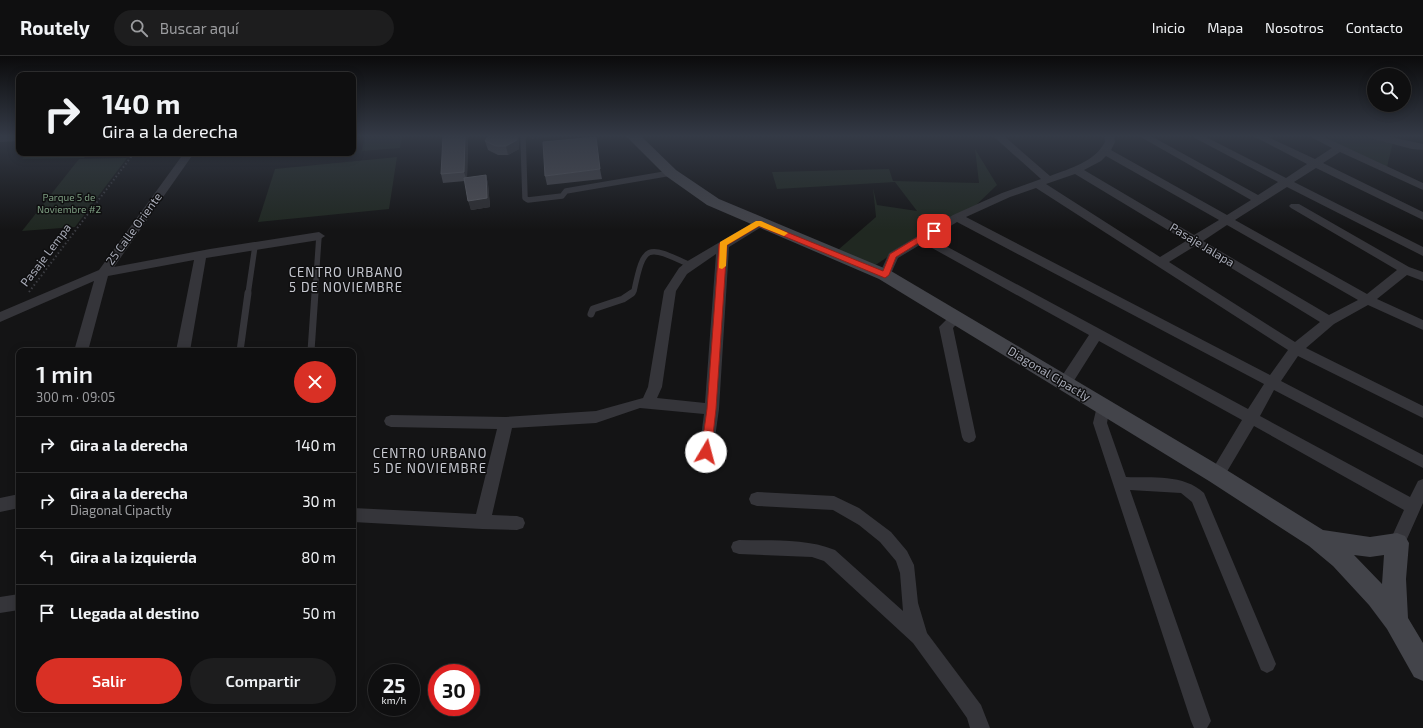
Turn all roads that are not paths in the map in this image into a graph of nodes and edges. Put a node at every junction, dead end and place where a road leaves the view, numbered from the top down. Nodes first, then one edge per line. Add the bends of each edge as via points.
1 (179, 167) edge
2 (524, 167) edge
3 (665, 167) edge
4 (1029, 167) edge
5 (1081, 167) edge
6 (1133, 167) edge
7 (1200, 167) edge
8 (1258, 167) edge
9 (1310, 167) edge
10 (1322, 167) edge
11 (1380, 167) edge
12 (1076, 170) junction
13 (671, 173) junction
14 (1042, 181) junction
15 (1287, 182) junction
16 (1423, 188) edge
17 (1259, 200) junction
18 (1295, 206) dead end
19 (1423, 216) edge
20 (957, 218) junction
21 (1226, 221) junction
22 (759, 223) junction
23 (319, 236) joint
24 (923, 238) junction
25 (1194, 241) junction
26 (723, 244) junction
27 (255, 246) junction
28 (1423, 252) edge
29 (201, 255) junction
30 (1161, 262) junction
31 (690, 265) junction
32 (1405, 270) junction
33 (103, 272) junction
34 (885, 275) junction
35 (1423, 277) edge
36 (1368, 300) junction
37 (591, 314) dead end
38 (0, 317) edge
39 (956, 318) junction
40 (1328, 321) junction
41 (1423, 325) edge
42 (1097, 334) junction
43 (82, 348) edge
44 (184, 348) edge
45 (240, 348) edge
46 (311, 348) edge
47 (1296, 349) junction
48 (1065, 383) junction
49 (1271, 384) junction
50 (648, 403) junction
51 (1103, 406) junction
52 (712, 409) junction
53 (1423, 412) edge
54 (1250, 418) junction
55 (390, 421) dead end
56 (506, 424) junction
57 (970, 437) dead end
58 (706, 452) dead end
59 (1423, 462) edge
60 (1217, 475) junction
61 (1121, 483) junction
62 (1423, 486) edge
63 (757, 499) dead end
64 (16, 502) edge
65 (0, 504) edge
66 (1414, 507) junction
67 (356, 515) edge
68 (482, 522) junction
69 (517, 523) dead end
70 (1317, 539) junction
71 (1397, 543) junction
72 (739, 547) dead end
73 (16, 602) edge
74 (0, 605) edge
75 (1396, 621) junction
76 (919, 637) junction
77 (1267, 664) dead end
78 (1423, 668) edge
79 (1201, 721) dead end
80 (980, 728) edge

1 - 33 street, 25 Calle Oriente
2 - 13 lane via 525,198 528,200 562,196 566,191
3 - 13 street, Diagonal Cipactly
4 - 14 street
5 - 12 street
6 - 21 street
7 - 17 street
8 - 15 street
9 - 15 street
10 - 19 street
11 - 16 street
12 - 14 street
12 - 25 street, Pasaje Jalapa
13 - 22 street, Diagonal Cipactly via 713,202
14 - 20 street
14 - 30 street
15 - 17 street
15 - 28 street
17 - 21 street
18 - 32 street
20 - 24 street
20 - 49 street
21 - 25 street
21 - 36 street
22 - 26 street
22 - 34 street, Diagonal Cipactly
23 - 27 street
23 - 46 lane
24 - 34 street via 893,256
24 - 42 street
25 - 30 street
25 - 40 street, Pasaje Jalapa
26 - 31 street
26 - 52 street
27 - 29 street
27 - 45 lane
29 - 33 street
29 - 44 street
30 - 47 street
31 - 37 lane via 661,252 646,254 641,259 634,291 622,299 593,308
31 - 50 street via 670,291 655,387
32 - 35 street
32 - 36 street
33 - 38 street, 25 Calle Oriente
33 - 43 street
34 - 39 street, Diagonal Cipactly
36 - 40 street
36 - 41 street
39 - 48 street, Diagonal Cipactly
39 - 57 street via 946,327
40 - 47 street
42 - 48 street
42 - 54 street
47 - 49 street
47 - 53 street
48 - 51 street, Diagonal Cipactly
49 - 54 street
49 - 59 street
50 - 52 street
50 - 56 street via 640,403 596,417
51 - 60 street, Diagonal Cipactly
51 - 61 street via 1100,423
52 - 58 street
54 - 60 street
54 - 66 street
55 - 56 street
56 - 68 street
60 - 70 street, Diagonal Cipactly
61 - 77 street via 1183,487 1198,498
61 - 79 street
62 - 66 street
63 - 76 street via 834,503 866,519 902,556
64 - 65 street
66 - 71 street
67 - 68 street
68 - 69 street
70 - 71 street via 1370,547
70 - 75 street, Diagonal Cipactly via 1360,576
71 - 75 street via 1394,579
72 - 76 street via 812,550 824,553 834,559
73 - 74 street
75 - 78 street, Diagonal Cipactly
76 - 80 street via 960,691 974,712

